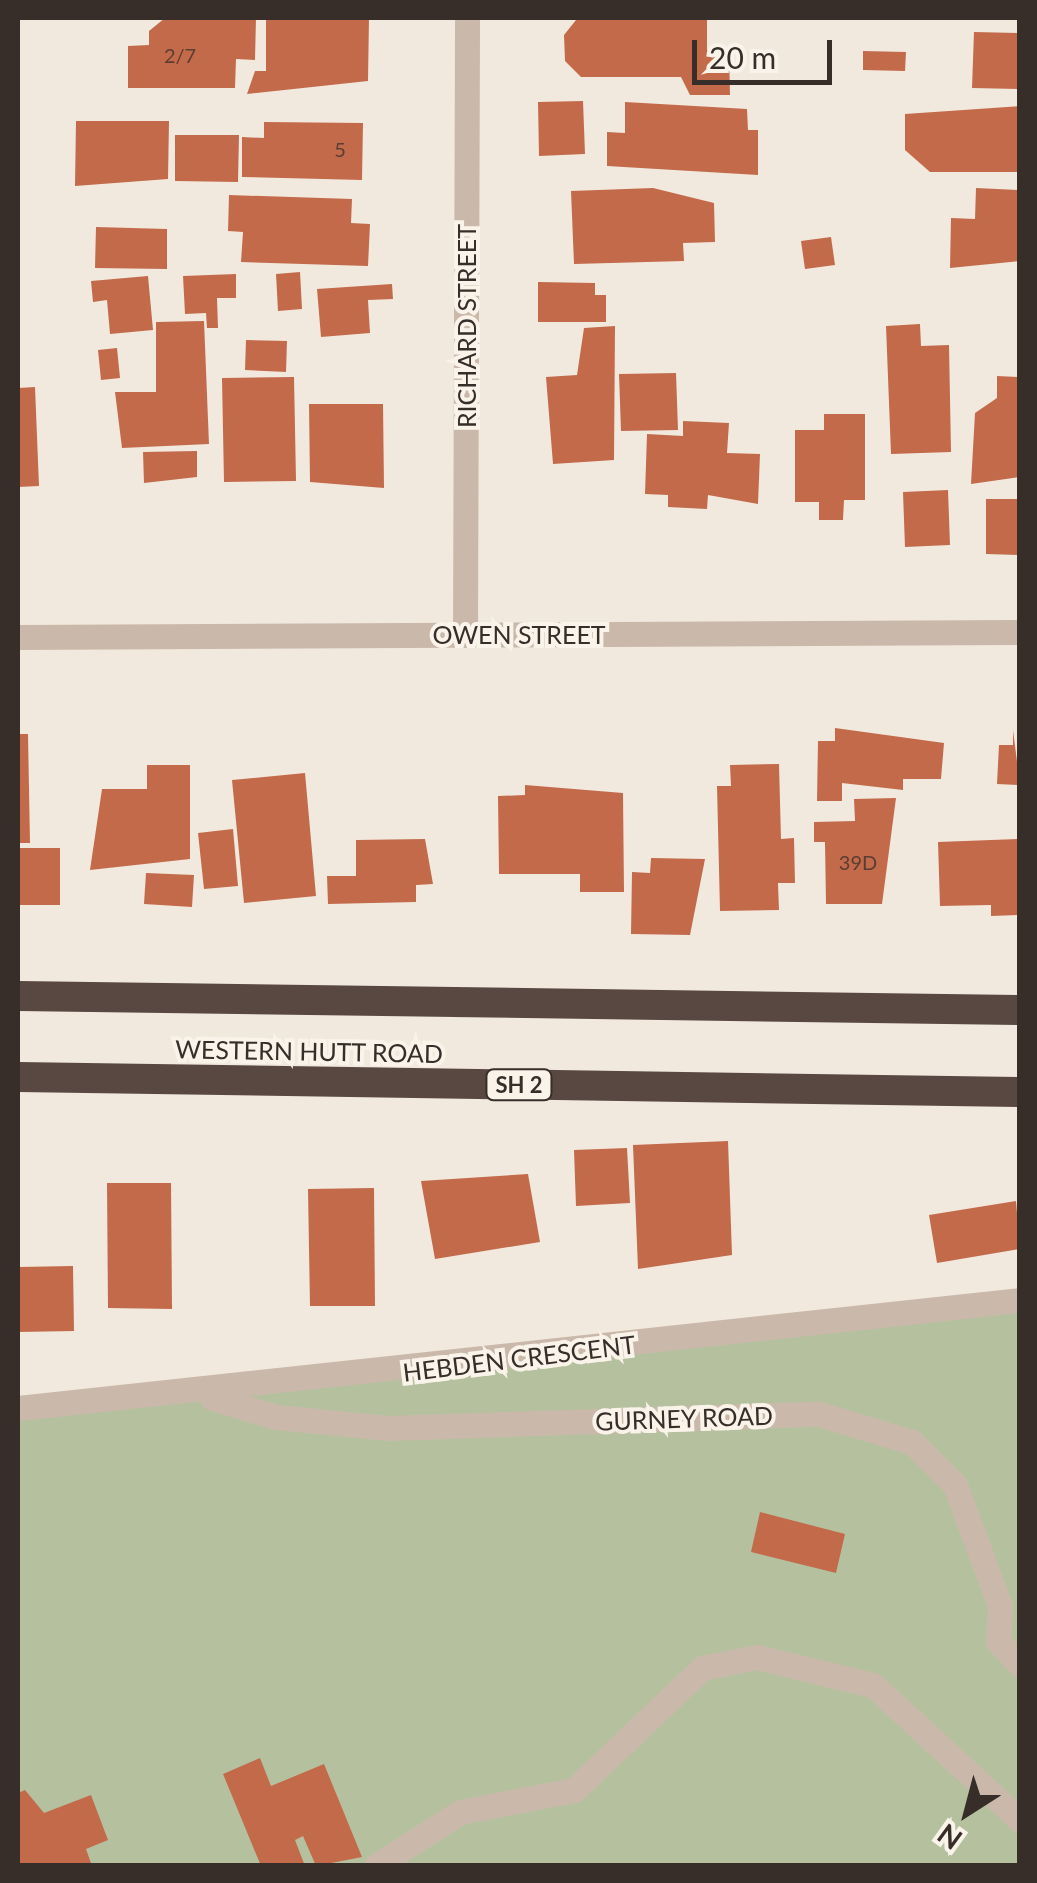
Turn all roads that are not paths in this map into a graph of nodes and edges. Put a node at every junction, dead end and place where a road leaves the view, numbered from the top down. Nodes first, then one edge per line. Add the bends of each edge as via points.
1 (467, 18) edge
2 (1020, 632) edge
3 (464, 634) junction
4 (18, 637) edge
5 (18, 996) edge
6 (1020, 1010) edge
7 (18, 1076) edge
8 (1020, 1092) edge
9 (1020, 1300) edge
10 (198, 1394) junction
11 (18, 1408) edge
12 (1020, 1665) edge
13 (1020, 1820) edge
14 (376, 1866) edge

1 - 3 street, RICHARD STREET
2 - 3 street, OWEN STREET
3 - 4 street, OWEN STREET
5 - 6 highway, WESTERN HUTT ROAD
7 - 8 highway, WESTERN HUTT ROAD / SH 2
9 - 10 street, HEBDEN CRESCENT
10 - 11 street, HEBDEN CRESCENT
10 - 12 street, GURNEY ROAD via 276,1417 388,1428 819,1414 912,1442 955,1485 1000,1606 998,1641
13 - 14 street via 873,1685 757,1657 702,1668 574,1790 460,1812

